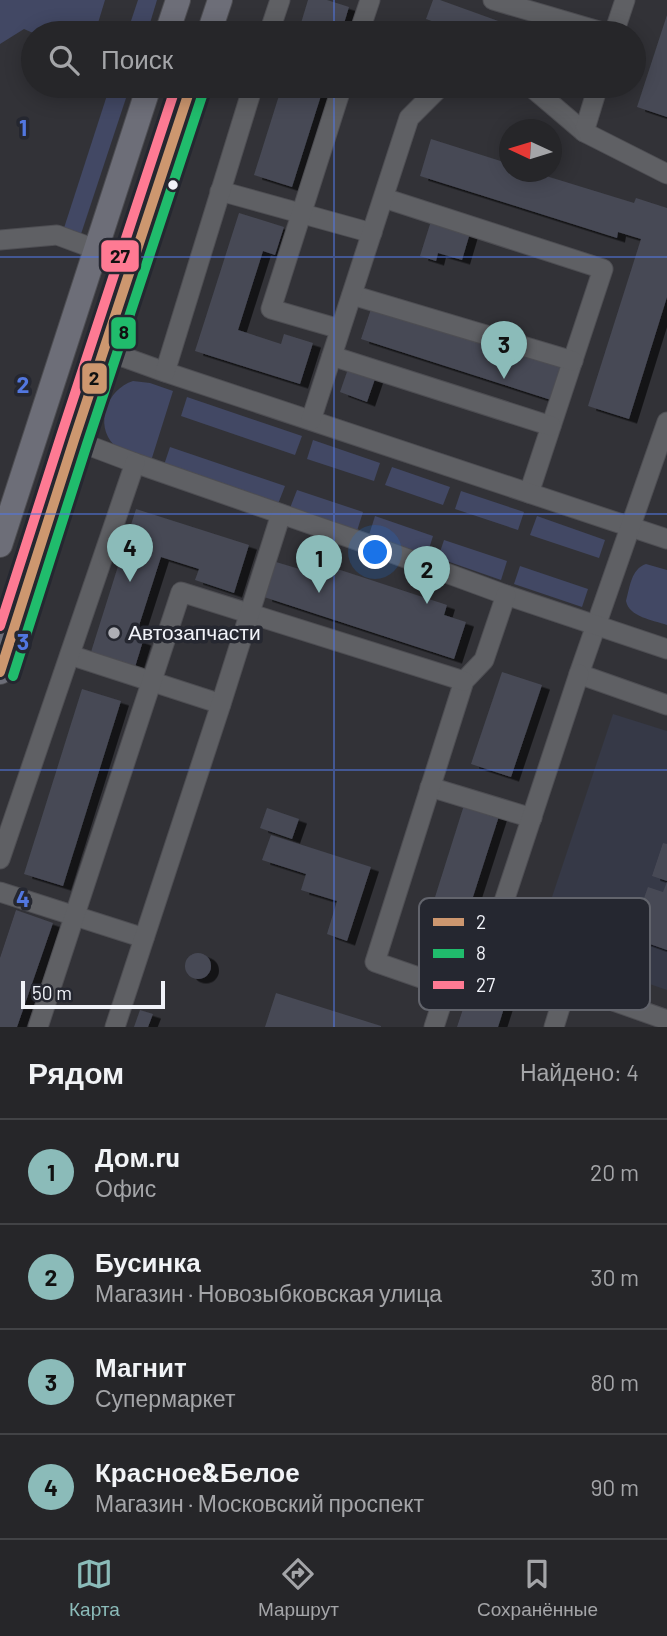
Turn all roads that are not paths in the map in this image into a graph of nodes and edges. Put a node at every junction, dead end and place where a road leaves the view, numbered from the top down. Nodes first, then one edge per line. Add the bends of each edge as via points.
1 (178, 0) edge
2 (220, 0) edge
3 (280, 0) edge
4 (370, 0) edge
5 (493, 0) edge
6 (625, 0) edge
7 (171, 21) edge
8 (213, 21) edge
9 (273, 21) edge
10 (363, 21) edge
11 (565, 21) edge
12 (618, 21) edge
13 (145, 98) edge
14 (187, 98) edge
15 (249, 98) edge
16 (338, 98) edge
17 (429, 98) edge
18 (544, 98) edge
19 (594, 98) edge
20 (584, 132) junction
21 (667, 174) edge
22 (220, 191) junction
23 (384, 198) junction
24 (301, 213) junction
25 (372, 233) junction
26 (0, 240) edge
27 (95, 249) junction
28 (352, 295) junction
29 (341, 329) junction
30 (67, 340) junction
31 (104, 350) junction
32 (332, 356) junction
33 (573, 361) junction
34 (164, 372) junction
35 (311, 420) junction
36 (667, 422) edge
37 (551, 426) junction
38 (37, 429) junction
39 (74, 440) junction
40 (135, 463) junction
41 (529, 493) junction
42 (281, 514) junction
43 (630, 526) junction
44 (667, 538) edge
45 (0, 545) edge
46 (506, 595) junction
47 (250, 615) junction
48 (596, 625) junction
49 (667, 649) edge
50 (69, 655) junction
51 (0, 672) edge
52 (579, 674) junction
53 (151, 681) junction
54 (464, 681) junction
55 (221, 704) junction
56 (667, 705) edge
57 (430, 787) junction
58 (532, 818) junction
59 (0, 859) edge
60 (0, 892) edge
61 (505, 898) edge
62 (74, 915) junction
63 (144, 938) junction
64 (419, 977) edge
65 (440, 1010) edge
66 (560, 1010) edge
67 (639, 1010) edge
68 (667, 1020) edge
69 (38, 1027) edge
70 (115, 1027) edge
71 (434, 1027) edge
72 (554, 1027) edge

1 - 7 main road
2 - 8 main road
3 - 9 street
4 - 10 street
5 - 11 street
6 - 12 street
13 - 27 main road
14 - 31 main road
15 - 22 street
16 - 24 street
17 - 23 street via 409,118
18 - 20 street
19 - 20 street
20 - 21 street
22 - 24 street
22 - 34 street
23 - 25 street
23 - 33 street via 603,269
24 - 25 street
24 - 29 street via 271,309
25 - 28 street
26 - 27 street via 57,235
27 - 30 main road
28 - 29 street
28 - 33 street
29 - 32 street
30 - 31 main road
30 - 38 main road
31 - 34 street
31 - 39 main road
32 - 35 street
32 - 37 street
33 - 37 street
34 - 35 street
35 - 41 street
36 - 43 street
37 - 41 street
38 - 39 main road
38 - 45 main road
39 - 40 street
39 - 51 main road
40 - 42 street
40 - 50 street
41 - 43 street
42 - 46 street
42 - 47 street
43 - 44 street
43 - 48 street
46 - 48 street
46 - 54 street via 484,660
47 - 53 street via 181,592
47 - 54 street
47 - 55 street
48 - 49 street
48 - 52 street
50 - 53 street
50 - 59 street
52 - 56 street
52 - 58 street
53 - 55 street
53 - 62 street
54 - 57 street
55 - 63 street
57 - 58 street
57 - 64 street via 375,962
58 - 61 street
60 - 62 street
62 - 63 street
62 - 69 street
63 - 70 street
65 - 71 street
66 - 72 street
67 - 68 street

